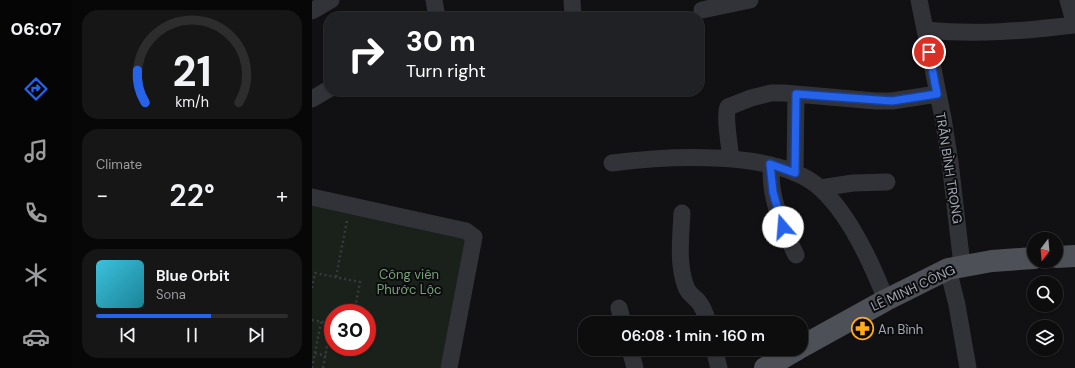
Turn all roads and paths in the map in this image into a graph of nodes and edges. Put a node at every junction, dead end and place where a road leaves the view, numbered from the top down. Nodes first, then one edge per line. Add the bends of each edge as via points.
1 (331, 0) edge
2 (434, 0) edge
3 (572, 0) edge
4 (750, 0) edge
5 (919, 0) edge
6 (1068, 0) edge
7 (702, 10) dead end
8 (312, 11) edge
9 (436, 12) edge
10 (573, 12) edge
11 (1075, 25) edge
12 (925, 30) junction
13 (324, 92) edge
14 (796, 94) junction
15 (937, 94) junction
16 (312, 99) edge
17 (731, 159) junction
18 (612, 163) dead end
19 (770, 164) junction
20 (795, 173) junction
21 (887, 182) dead end
22 (820, 188) junction
23 (312, 197) edge
24 (682, 213) dead end
25 (348, 217) dead end
26 (796, 255) dead end
27 (1075, 256) edge
28 (1063, 257) edge
29 (1027, 258) edge
30 (955, 267) junction
31 (336, 277) junction
32 (312, 288) edge
33 (886, 300) junction
34 (356, 304) edge
35 (706, 316) edge
36 (312, 320) edge
37 (321, 322) junction
38 (324, 323) edge
39 (808, 343) edge
40 (315, 353) junction
41 (324, 355) edge
42 (326, 356) edge
43 (632, 356) edge
44 (716, 356) edge
45 (786, 356) edge
46 (312, 368) edge
47 (323, 368) edge
48 (449, 368) edge
49 (635, 368) edge
50 (719, 368) edge
51 (765, 368) edge
52 (968, 368) edge

1 - 8 street
2 - 9 street
3 - 10 street
4 - 7 street
5 - 12 street, TRẦN BÌNH TRỌNG
6 - 11 street
11 - 12 street via 1008,32 955,33
12 - 15 street, TRẦN BÌNH TRỌNG
13 - 16 street
14 - 15 street via 892,101
14 - 17 street via 762,94 728,107 726,110
14 - 20 street
15 - 30 street, TRẦN BÌNH TRỌNG via 950,162
17 - 18 street via 657,158
17 - 19 street
19 - 20 street
19 - 26 street via 776,209
20 - 22 street
21 - 22 street
22 - 33 street via 838,208 856,236
23 - 48 street via 466,231 474,237
24 - 35 street via 680,260 686,287
25 - 31 path
27 - 28 main road
29 - 30 main road, LÊ MINH CÔNG
30 - 33 main road, LÊ MINH CÔNG
30 - 52 street, TRẦN BÌNH TRỌNG via 957,305
31 - 32 path via 315,273
31 - 34 path via 360,282
33 - 39 main road, LÊ MINH CÔNG
36 - 37 path
37 - 38 path
37 - 40 path
40 - 41 path
40 - 46 path
42 - 47 path
43 - 49 street
44 - 50 street
45 - 51 main road

